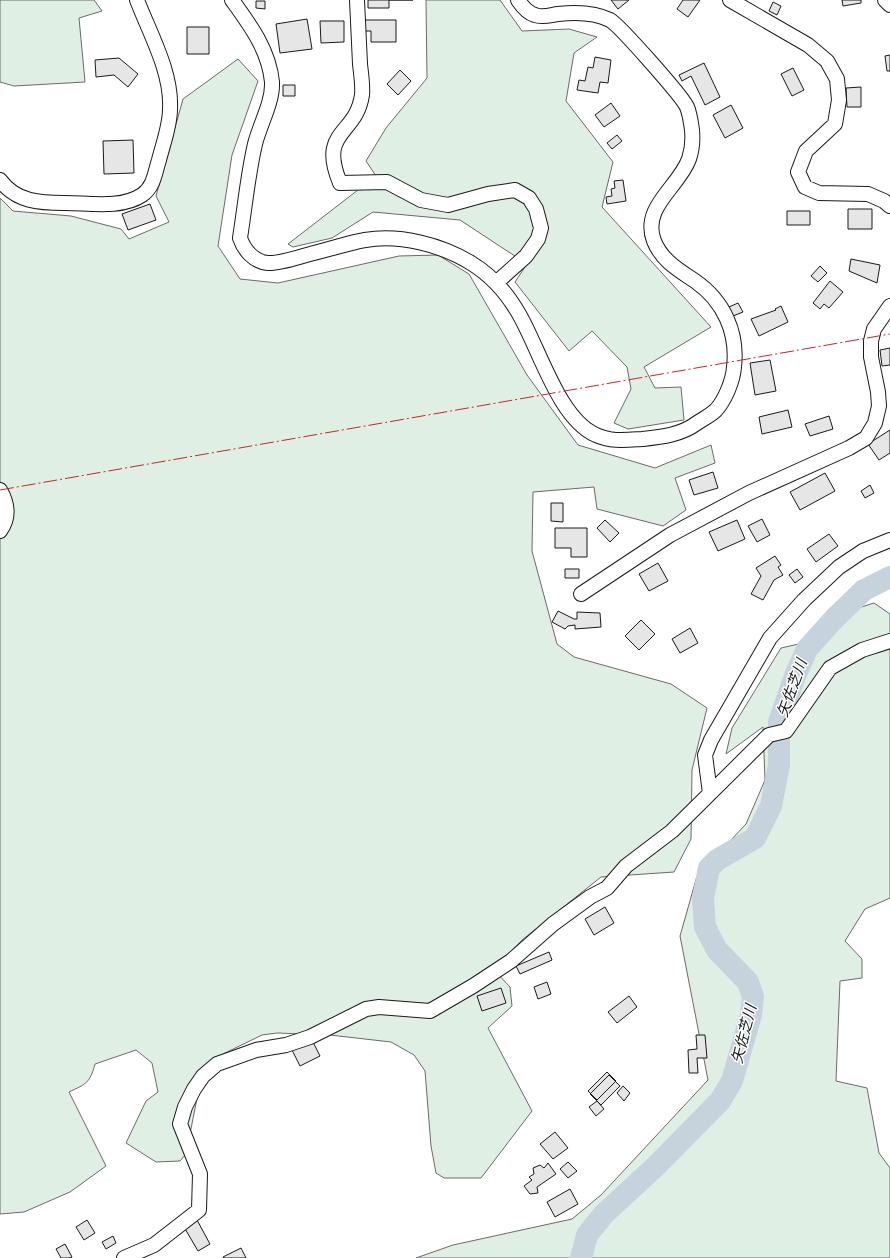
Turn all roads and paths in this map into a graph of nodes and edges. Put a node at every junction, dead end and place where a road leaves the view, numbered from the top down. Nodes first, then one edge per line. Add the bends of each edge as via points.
1 (137, 0) edge
2 (232, 0) edge
3 (357, 0) edge
4 (518, 0) edge
5 (730, 0) edge
6 (885, 0) edge
7 (890, 5) edge
8 (0, 180) edge
9 (890, 206) edge
10 (496, 283) junction
11 (890, 306) edge
12 (0, 490) edge
13 (0, 531) edge
14 (890, 540) edge
15 (582, 594) dead end
16 (890, 641) edge
17 (710, 793) junction
18 (124, 1258) edge

1 - 8 street via 170,90 170,111 152,183 143,194 114,204 47,203 15,195
2 - 10 street via 257,37 267,58 272,83 255,143 240,238 243,248 250,256 267,263 368,240 406,240 457,254
3 - 10 street via 362,94 358,110 337,139 332,152 334,168 340,183 387,182 421,200 448,205 515,190 529,198 536,209 541,228 538,239 526,256
4 - 10 street via 536,16 572,12 595,15 611,21 625,33 687,106 693,140 688,161 657,204 652,220 653,239 662,255 675,268 699,284 720,305 731,326 734,370 728,391 716,410 690,429 660,437 619,441 596,435 577,423 566,408 536,352 517,309
5 - 9 street via 808,45 827,61 837,79 839,100 835,124 806,151 798,172 806,187 819,193 868,194
6 - 7 street
11 - 15 street via 874,329 871,341 879,406 875,423 866,438 749,493 670,535
12 - 13 street via 8,504 6,523
14 - 17 street via 863,551 839,567 804,600 770,638 711,740 706,755
16 - 17 street via 862,650 830,668 786,731 769,735
17 - 18 street via 672,831 626,866 607,888 553,924 512,961 430,1010 379,1007 366,1009 286,1046 256,1050 217,1064 203,1076 194,1089 180,1124 200,1174 199,1210 154,1245

